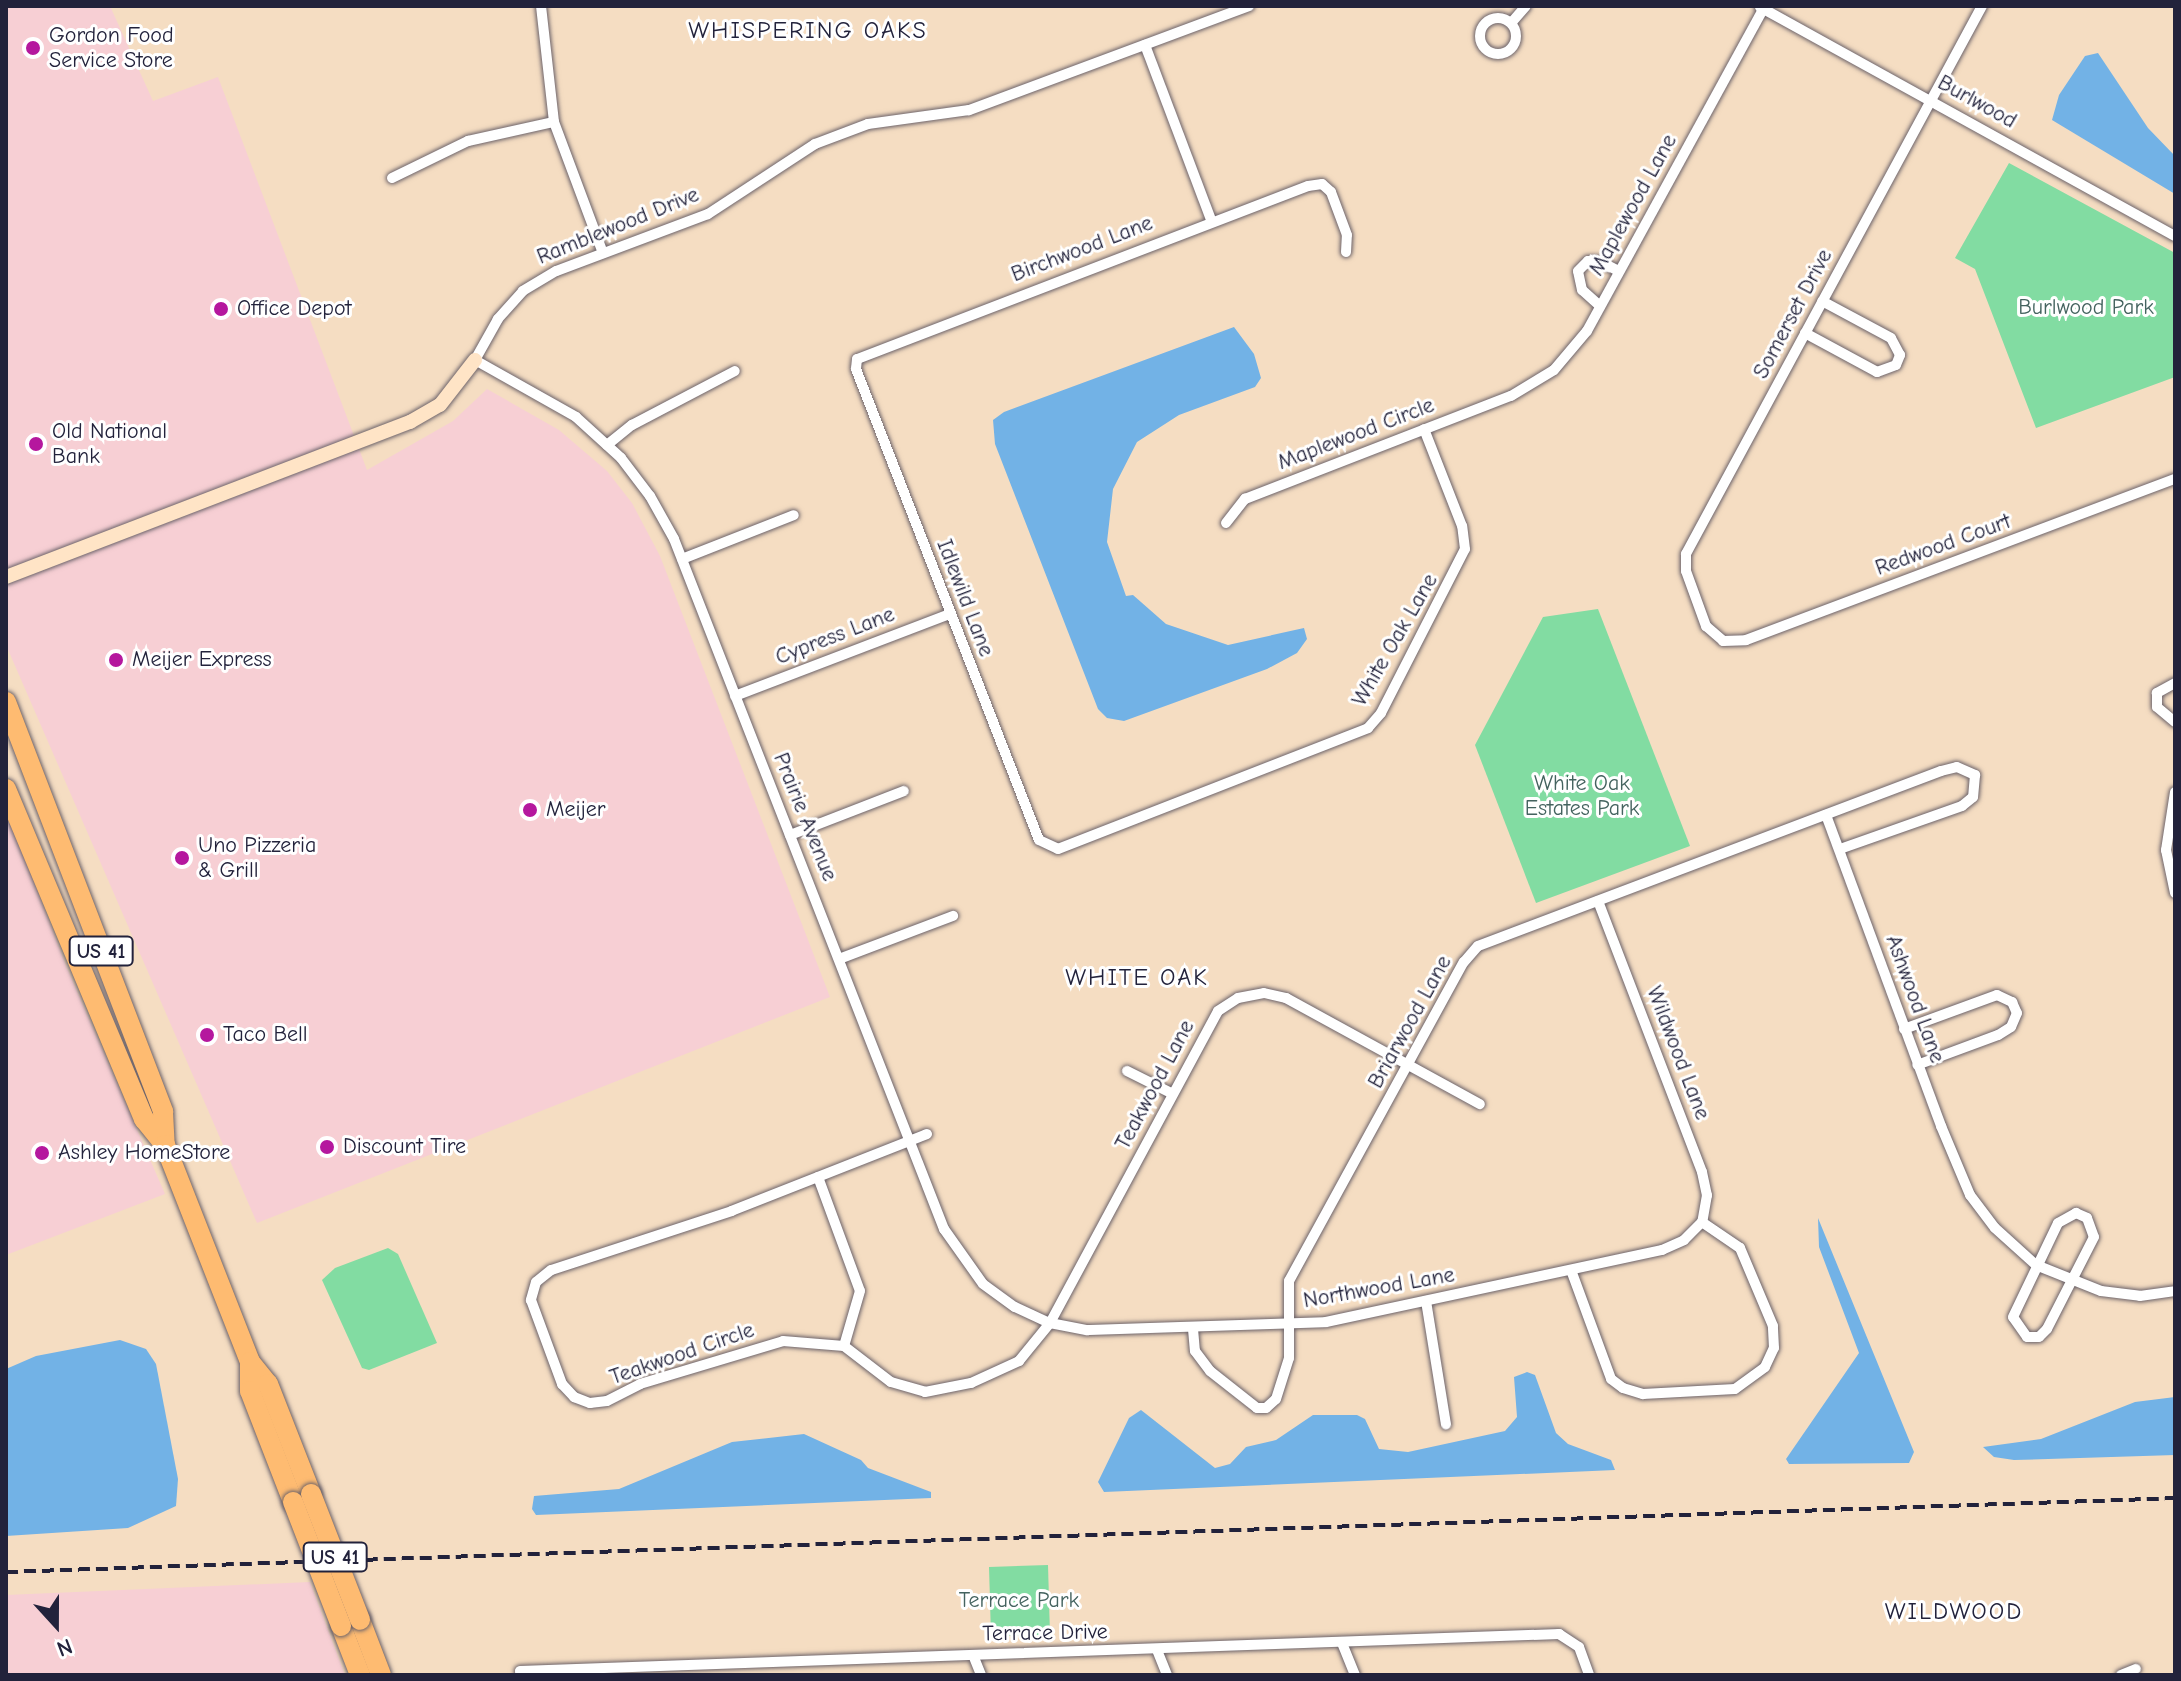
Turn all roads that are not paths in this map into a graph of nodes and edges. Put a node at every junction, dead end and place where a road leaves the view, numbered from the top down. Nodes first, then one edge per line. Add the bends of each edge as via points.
1 (541, 6) edge
2 (1249, 6) edge
3 (1526, 6) edge
4 (1982, 6) edge
5 (1760, 8) edge
6 (1512, 22) dead end
7 (1145, 45) junction
8 (1931, 99) junction
9 (554, 122) junction
10 (392, 178) dead end
11 (1212, 222) junction
12 (2175, 236) edge
13 (1346, 252) dead end
14 (603, 253) junction
15 (1619, 271) junction
16 (1822, 301) junction
17 (1600, 306) junction
18 (1805, 333) junction
19 (857, 359) joint
20 (475, 360) junction
21 (735, 371) dead end
22 (1511, 396) joint
23 (1424, 429) junction
24 (607, 445) junction
25 (2175, 479) edge
26 (794, 515) dead end
27 (1226, 523) dead end
28 (682, 559) junction
29 (6, 577) edge
30 (950, 614) junction
31 (1723, 641) joint
32 (2175, 683) edge
33 (735, 696) junction
34 (6, 702) edge
35 (2175, 722) edge
36 (6, 789) edge
37 (904, 791) dead end
38 (2175, 792) edge
39 (1826, 815) junction
40 (790, 835) junction
41 (1047, 847) joint
42 (1840, 849) junction
43 (2175, 893) edge
44 (1598, 901) junction
45 (953, 916) dead end
46 (839, 959) junction
47 (1904, 1029) junction
48 (1408, 1065) junction
49 (1917, 1065) junction
50 (1127, 1071) dead end
51 (1173, 1094) junction
52 (1480, 1104) dead end
53 (927, 1134) dead end
54 (910, 1141) junction
55 (165, 1145) junction
56 (818, 1177) junction
57 (1702, 1222) junction
58 (2036, 1265) junction
59 (1571, 1270) junction
60 (2072, 1281) junction
61 (2175, 1291) edge
62 (1426, 1301) junction
63 (1050, 1323) junction
64 (1287, 1324) junction
65 (1193, 1329) junction
66 (844, 1346) junction
67 (1446, 1424) dead end
68 (350, 1623) junction
69 (1342, 1643) junction
70 (1157, 1650) junction
71 (973, 1655) junction
72 (2136, 1669) dead end
73 (688, 1671) edge
74 (521, 1673) edge
75 (360, 1675) edge
76 (381, 1675) edge
77 (981, 1675) edge
78 (1167, 1675) edge
79 (1355, 1675) edge
80 (1589, 1675) edge
81 (2121, 1675) edge

1 - 9 street
2 - 7 street, Ramblewood Drive
3 - 6 street
4 - 8 street, Somerset Drive
5 - 8 street, Burlwood
5 - 15 street, Maplewood Lane
7 - 11 street
7 - 14 street, Ramblewood Drive via 969,110 868,124 815,144 708,214
8 - 12 street, Burlwood
8 - 16 street, Somerset Drive
9 - 10 street via 468,141
9 - 14 street
11 - 13 street, Birchwood Lane via 1322,184 1331,192 1347,235
11 - 19 street, Birchwood Lane
14 - 20 street, Ramblewood Drive via 523,291 498,319
15 - 17 street, Maplewood Lane
15 - 17 street via 1599,261 1588,261 1578,271 1582,290
16 - 18 street, Somerset Drive
16 - 18 street via 1891,338 1900,355 1896,365 1877,372
17 - 22 street, Maplewood Lane via 1554,370
18 - 31 street, Somerset Drive via 1686,554 1686,571 1706,626
19 - 30 street, Idlewild Lane via 856,369
20 - 24 street, Prairie Avenue via 576,417
20 - 29 street, Ramblewood Drive via 440,405 410,422
21 - 24 street via 632,425
22 - 23 street, Maplewood Circle
23 - 27 street, Maplewood Circle via 1245,499
23 - 41 street, White Oak Lane via 1462,526 1465,549 1409,661 1368,728 1073,843
24 - 28 street, Prairie Avenue via 650,496
25 - 31 street, Redwood Court via 1746,640
26 - 28 street
28 - 33 street, Prairie Avenue
30 - 33 street, Cypress Lane
30 - 41 street, Idlewild Lane via 1039,840
32 - 35 street via 2157,693 2157,707
33 - 40 street, Prairie Avenue
34 - 55 highway, US 41 via 163,1112
36 - 55 highway, US 41 via 144,1119
37 - 40 street
38 - 43 street via 2167,822
39 - 42 street, Ashwood Lane
39 - 42 street, Briarwood Lane via 1957,767 1975,775 1973,797 1962,806
39 - 44 street, Briarwood Lane
40 - 46 street, Prairie Avenue
42 - 47 street, Ashwood Lane
44 - 48 street, Briarwood Lane via 1478,946
44 - 57 street, Wildwood Lane via 1702,1172 1707,1195
45 - 46 street
46 - 54 street, Prairie Avenue
47 - 49 street, Ashwood Lane
47 - 49 street via 1997,995 2012,1002 2017,1013 2011,1027 1998,1035
48 - 51 street, Teakwood Lane via 1286,998 1264,993 1238,998 1218,1011
48 - 52 street, Teakwood Lane
48 - 64 street, Briarwood Lane via 1289,1281
49 - 58 street, Ashwood Lane via 1970,1195 1995,1228
50 - 51 street
51 - 63 street, Teakwood Lane
53 - 54 street, Teakwood Circle
54 - 56 street, Teakwood Circle
54 - 63 street, Prairie Avenue via 960,1258 1015,1307
55 - 68 highway, US 41, bridge via 250,1362 250,1391 302,1498
56 - 66 street via 860,1291
56 - 66 street, Teakwood Circle via 551,1270 536,1282 531,1300 562,1384 590,1403 783,1341
57 - 59 street, Northwood Lane via 1684,1240 1662,1250
57 - 59 street via 1740,1248 1773,1326 1774,1348 1765,1367 1735,1389 1643,1394 1623,1388 1611,1379
58 - 60 street, Ashwood Lane
58 - 60 street via 2058,1223 2076,1213 2087,1218 2094,1237
58 - 60 street via 2013,1317 2027,1337 2039,1337 2047,1329
59 - 62 street, Northwood Lane
60 - 61 street, Ashwood Lane via 2140,1296
62 - 64 street, Northwood Lane via 1326,1322
62 - 67 street
63 - 65 street, Northwood Lane via 1087,1330
63 - 66 street via 1019,1361 941,1391 905,1389
64 - 65 street, Northwood Lane
64 - 65 street, Briarwood Lane via 1289,1358 1276,1399 1266,1408 1244,1399 1202,1363
68 - 75 highway, US 41
68 - 76 highway, US 41
69 - 70 street, Terrace Drive
69 - 79 street
69 - 80 street, Terrace Drive via 1559,1634 1571,1638
70 - 71 street, Terrace Drive
70 - 78 street
71 - 73 street, Terrace Drive
71 - 77 street
72 - 81 street
73 - 74 street, Terrace Drive

